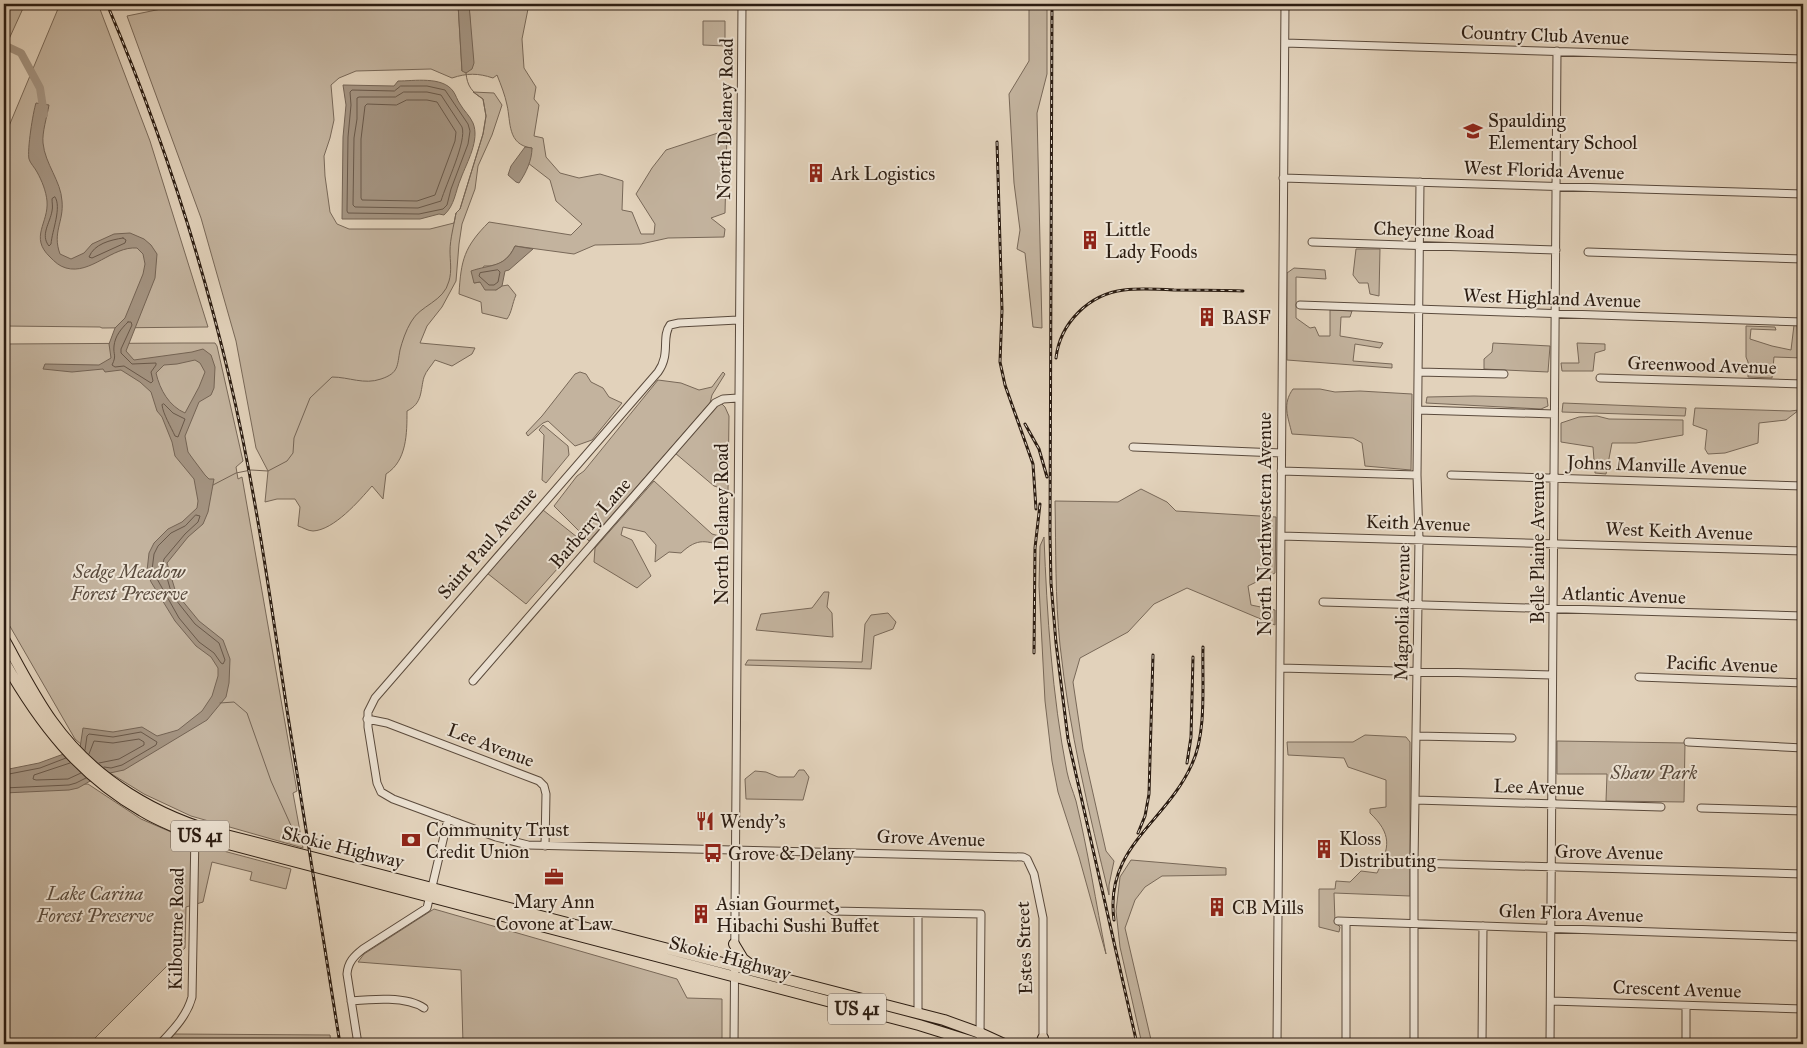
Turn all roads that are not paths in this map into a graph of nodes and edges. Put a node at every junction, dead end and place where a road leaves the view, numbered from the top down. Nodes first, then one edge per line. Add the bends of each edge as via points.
1 (742, 4) edge
2 (1285, 4) edge
3 (1285, 43) junction
4 (1557, 51) junction
5 (1803, 59) edge
6 (1283, 178) junction
7 (1420, 182) junction
8 (1556, 186) junction
9 (1803, 194) edge
10 (1312, 242) dead end
11 (1419, 246) junction
12 (1556, 250) junction
13 (1588, 252) dead end
14 (1803, 259) edge
15 (1300, 305) dead end
16 (1418, 310) junction
17 (1555, 314) junction
18 (738, 320) junction
19 (1803, 322) edge
20 (1418, 372) junction
21 (1504, 374) dead end
22 (1600, 378) dead end
23 (1803, 384) edge
24 (738, 398) junction
25 (1418, 410) junction
26 (1554, 414) junction
27 (1133, 447) dead end
28 (1281, 453) junction
29 (1281, 471) junction
30 (1451, 474) dead end
31 (1418, 475) junction
32 (1553, 478) junction
33 (1803, 486) edge
34 (1280, 536) junction
35 (1419, 539) junction
36 (1555, 543) junction
37 (1803, 551) edge
38 (1323, 602) dead end
39 (1418, 605) junction
40 (1553, 609) junction
41 (1803, 616) edge
42 (4, 639) edge
43 (4, 661) edge
44 (1280, 668) junction
45 (1417, 672) junction
46 (1552, 675) junction
47 (1639, 677) dead end
48 (473, 681) dead end
49 (1803, 683) edge
50 (367, 719) junction
51 (1416, 736) junction
52 (1512, 738) dead end
53 (1688, 742) dead end
54 (66, 745) junction
55 (1803, 748) edge
56 (1415, 800) junction
57 (1552, 804) junction
58 (1661, 807) dead end
59 (1701, 808) dead end
60 (1803, 811) edge
61 (448, 819) junction
62 (195, 831) junction
63 (546, 846) junction
64 (735, 849) junction
65 (1027, 859) joint
66 (1414, 863) junction
67 (1551, 868) junction
68 (1803, 874) edge
69 (430, 892) junction
70 (829, 908) dead end
71 (918, 913) junction
72 (1338, 921) dead end
73 (1346, 922) junction
74 (1414, 924) junction
75 (1483, 926) junction
76 (1551, 928) junction
77 (1803, 937) edge
78 (734, 944) junction
79 (735, 966) junction
80 (761, 973) junction
81 (735, 977) junction
82 (352, 1001) junction
83 (1551, 1002) junction
84 (1686, 1006) junction
85 (424, 1008) dead end
86 (1803, 1009) edge
87 (918, 1014) junction
88 (980, 1033) junction
89 (1042, 1041) edge
90 (160, 1044) edge
91 (358, 1044) edge
92 (734, 1044) edge
93 (979, 1044) edge
94 (1004, 1044) edge
95 (1277, 1044) edge
96 (1346, 1044) edge
97 (1414, 1044) edge
98 (1482, 1044) edge
99 (1550, 1044) edge
100 (1686, 1044) edge

1 - 18 street, North Delaney Road
2 - 3 street, North Northwestern Avenue
3 - 4 street, Country Club Avenue
3 - 6 street, North Northwestern Avenue
4 - 5 street, Country Club Avenue
4 - 8 street, Belle Plaine Avenue
6 - 7 street, West Florida Avenue
6 - 28 street, North Northwestern Avenue
7 - 8 street, West Florida Avenue
7 - 11 street, Magnolia Avenue
8 - 9 street, West Florida Avenue
8 - 12 street, Belle Plaine Avenue
10 - 11 street, Cheyenne Road
11 - 12 street, Cheyenne Road
11 - 16 street, Magnolia Avenue
12 - 17 street, Belle Plaine Avenue
13 - 14 street
15 - 16 street, West Highland Avenue
16 - 17 street, West Highland Avenue
16 - 20 street, Magnolia Avenue
17 - 19 street, West Highland Avenue
17 - 26 street, Belle Plaine Avenue
18 - 24 street, North Delaney Road
18 - 50 street, Saint Paul Avenue via 670,325 666,331 665,360 658,372 383,688 371,704
20 - 21 street
20 - 25 street, Magnolia Avenue
22 - 23 street, Greenwood Avenue
24 - 48 street, Barberry Lane via 723,398 715,403
24 - 64 street, North Delaney Road
25 - 26 street
25 - 31 street, Magnolia Avenue
26 - 32 street, Belle Plaine Avenue
27 - 28 street
28 - 29 street, North Northwestern Avenue
29 - 31 street
29 - 34 street, North Northwestern Avenue
30 - 32 street, Johns Manville Avenue
31 - 35 street, Magnolia Avenue
32 - 33 street, Johns Manville Avenue
32 - 36 street, Belle Plaine Avenue
34 - 35 street, Keith Avenue
34 - 44 street, North Northwestern Avenue
35 - 36 street, Keith Avenue
35 - 39 street, Magnolia Avenue
36 - 37 street, West Keith Avenue
36 - 40 street, Belle Plaine Avenue
38 - 39 street, Atlantic Avenue
39 - 40 street, Atlantic Avenue
39 - 45 street, Magnolia Avenue
40 - 41 street, Atlantic Avenue
40 - 46 street, Belle Plaine Avenue
42 - 54 highway, US 41
43 - 54 highway, US 41 via 37,715
44 - 45 street
44 - 95 street, North Northwestern Avenue
45 - 46 street
45 - 51 street, Magnolia Avenue
46 - 57 street, Belle Plaine Avenue
47 - 49 street, Pacific Avenue
50 - 61 street via 377,783 382,792
50 - 63 street, Lee Avenue via 415,733 539,781 546,794
51 - 52 street
51 - 56 street, Magnolia Avenue
53 - 55 street
54 - 62 highway, Skokie Highway / US 41 via 106,783
56 - 57 street, Lee Avenue
56 - 66 street, Magnolia Avenue
57 - 58 street, Lee Avenue
57 - 67 street, Belle Plaine Avenue
59 - 60 street
61 - 63 street, Grove Avenue via 505,840
61 - 69 street
62 - 69 highway, Skokie Highway / US 41
62 - 90 street, Kilbourne Road via 192,997 183,1016
63 - 64 street, Grove Avenue
64 - 65 street, Grove Avenue
64 - 78 street, North Delaney Road
65 - 89 street, Estes Street via 1034,874 1043,918
66 - 67 street, Grove Avenue
66 - 74 street, Magnolia Avenue
67 - 68 street, Grove Avenue
67 - 76 street, Belle Plaine Avenue
69 - 79 highway, Skokie Highway / US 41
69 - 81 highway, Skokie Highway / US 41
69 - 82 street via 427,908 351,960 347,974
70 - 71 street via 833,911
71 - 87 street
71 - 88 street via 981,914
72 - 73 street, Glen Flora Avenue
73 - 74 street, Glen Flora Avenue
73 - 96 street
74 - 75 street, Glen Flora Avenue
74 - 97 street, Magnolia Avenue
75 - 76 street, Glen Flora Avenue
75 - 98 street
76 - 77 street, Glen Flora Avenue
76 - 83 street, Belle Plaine Avenue
78 - 79 street, North Delaney Road
78 - 80 highway via 743,959
79 - 80 highway, Skokie Highway / US 41
79 - 81 street, North Delaney Road
80 - 87 highway, Skokie Highway / US 41
81 - 92 street, North Delaney Road
81 - 93 highway, Skokie Highway / US 41 via 920,1025
82 - 85 street via 406,1001
82 - 91 street
83 - 84 street, Crescent Avenue
83 - 99 street, Belle Plaine Avenue
84 - 86 street, Crescent Avenue
84 - 100 street
87 - 88 highway, Skokie Highway / US 41
88 - 93 street
88 - 94 highway, Skokie Highway / US 41

